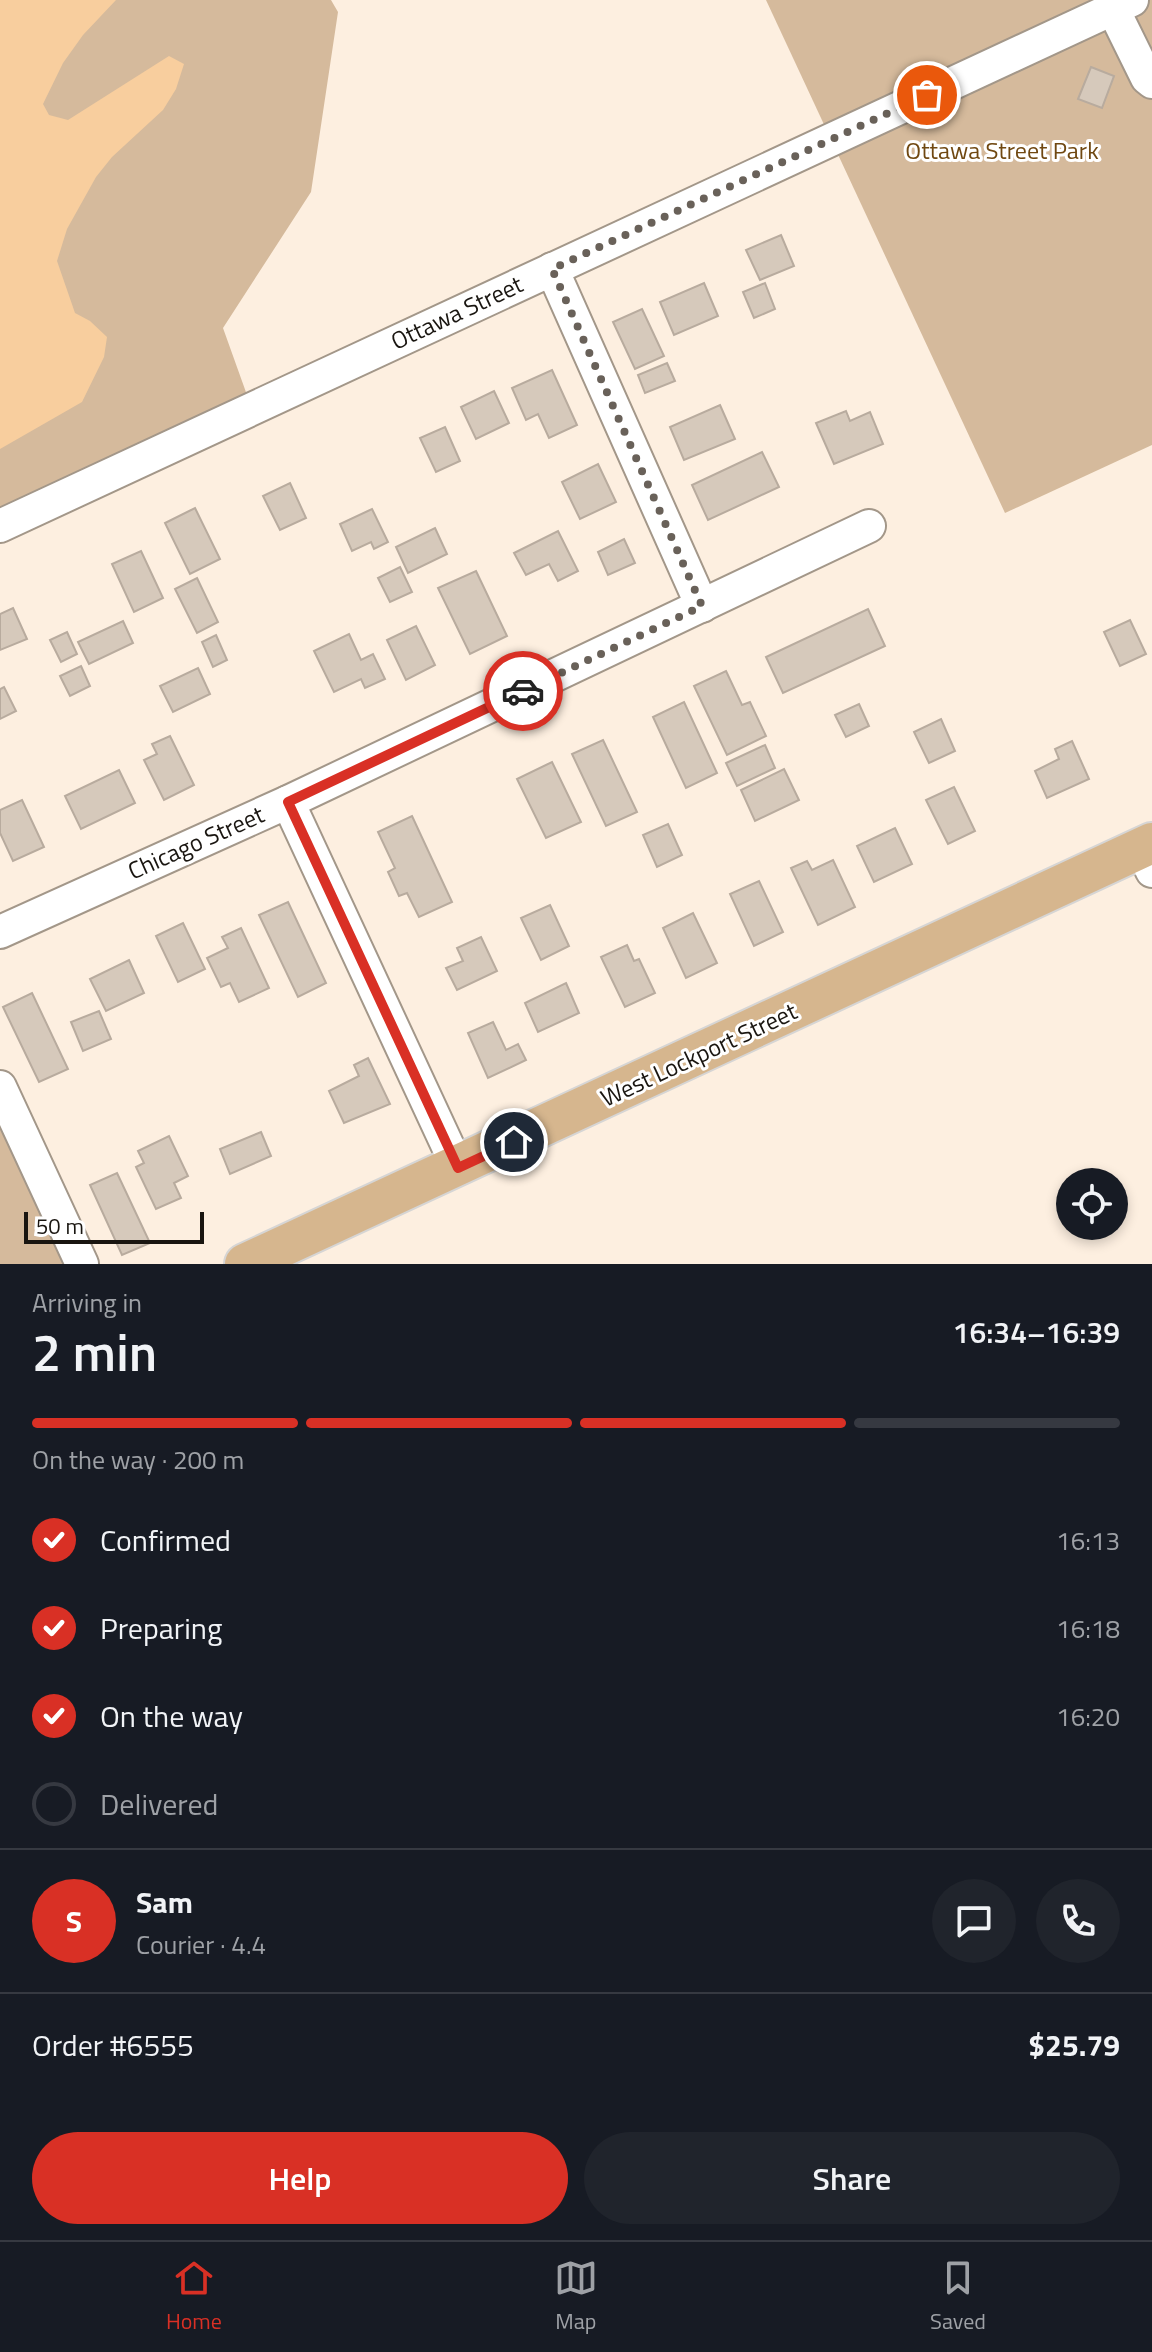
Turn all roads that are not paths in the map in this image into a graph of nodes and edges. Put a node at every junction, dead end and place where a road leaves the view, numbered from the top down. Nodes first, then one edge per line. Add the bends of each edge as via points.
1 (1123, 4) edge
2 (1152, 82) edge
3 (552, 269) junction
4 (0, 526) edge
5 (869, 526) dead end
6 (702, 606) junction
7 (288, 802) junction
8 (1148, 854) edge
9 (0, 932) edge
10 (0, 1087) edge
11 (458, 1168) junction
12 (82, 1264) edge
13 (245, 1264) edge

1 - 2 street
1 - 3 street, Ottawa Street
3 - 4 street, Ottawa Street
3 - 6 street
5 - 6 street, Chicago Street
6 - 7 street, Chicago Street
7 - 9 street, Chicago Street
7 - 11 street
8 - 11 main road, West Lockport Street
10 - 12 street
11 - 13 main road, West Lockport Street

